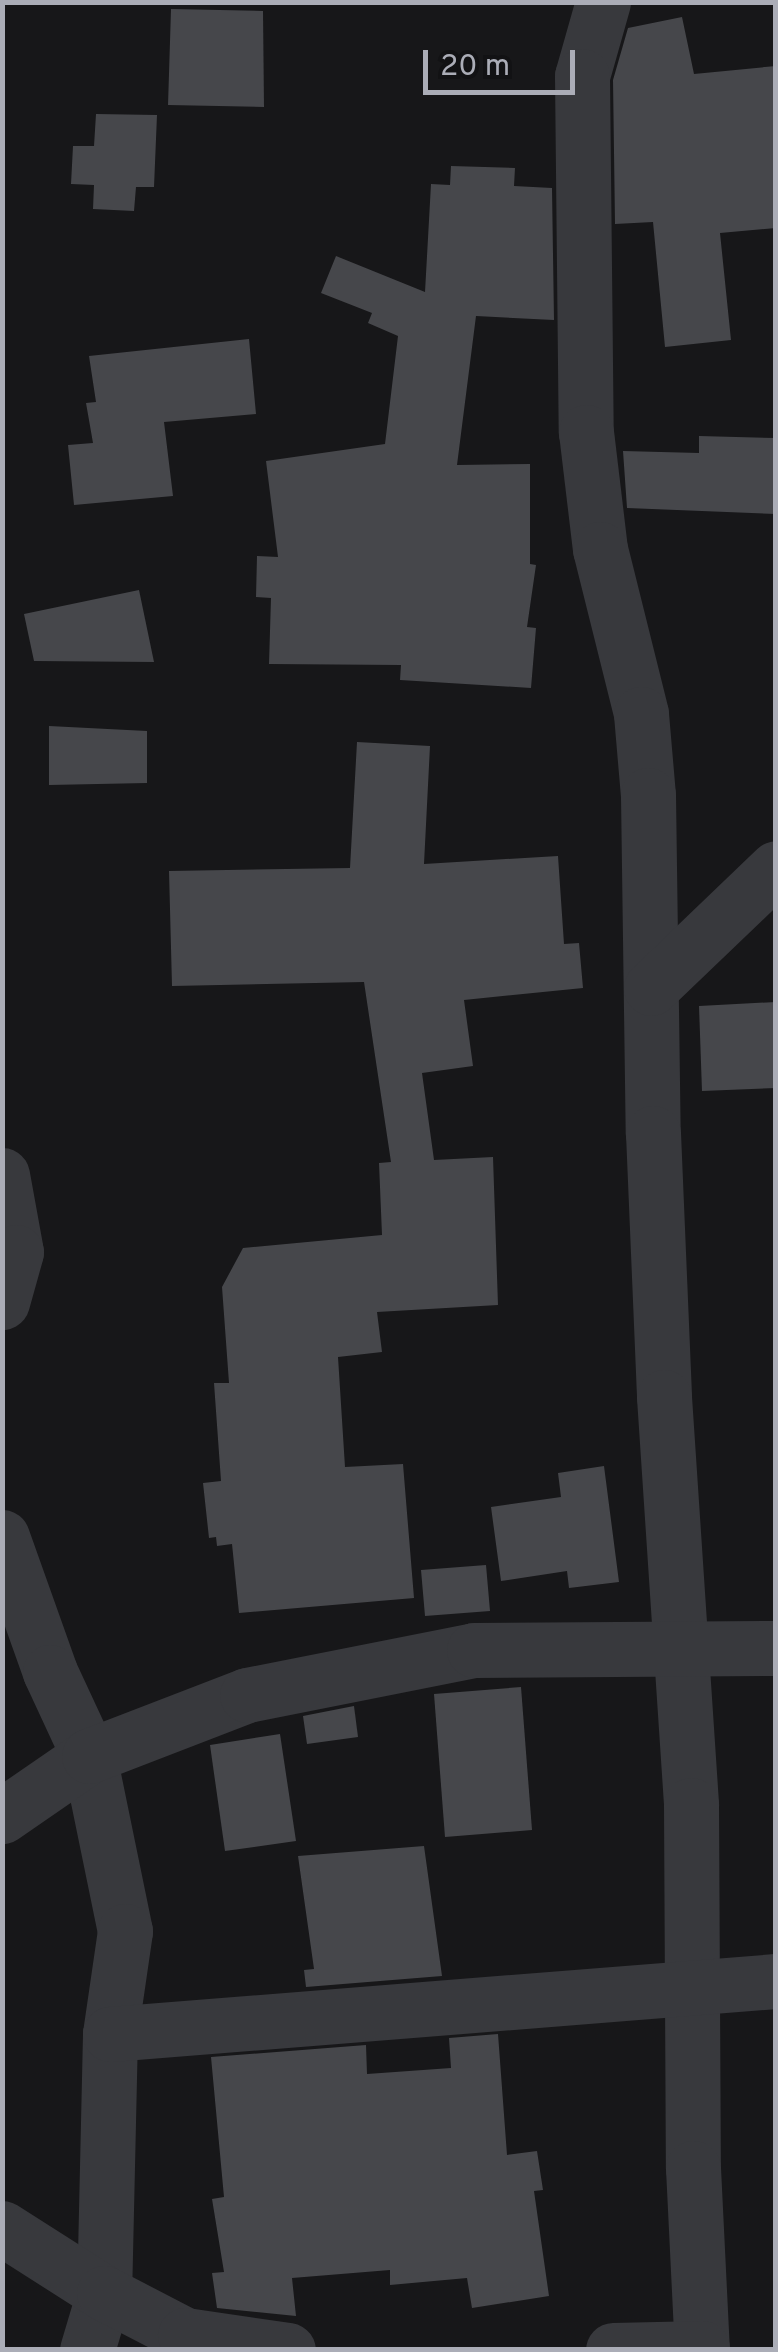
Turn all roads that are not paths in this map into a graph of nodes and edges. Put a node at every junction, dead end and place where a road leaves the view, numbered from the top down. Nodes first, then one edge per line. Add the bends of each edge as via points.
1 (603, 2) edge
2 (776, 868) edge
3 (650, 988) junction
4 (2, 1175) edge
5 (2, 1302) edge
6 (2, 1537) edge
7 (684, 1648) junction
8 (776, 1648) edge
9 (90, 1756) junction
10 (2, 1816) edge
11 (776, 1982) edge
12 (691, 1985) junction
13 (110, 2034) junction
14 (2, 2228) edge
15 (104, 2293) junction
16 (702, 2349) edge
17 (87, 2350) edge
18 (288, 2350) edge
19 (614, 2350) edge

1 - 3 street via 582,76 586,432 600,549 641,714
2 - 3 street
3 - 7 street via 664,1397
4 - 5 street via 16,1252
6 - 9 street via 50,1672
7 - 8 street
7 - 9 street via 474,1650 247,1695
7 - 12 street
9 - 10 street
9 - 13 street via 125,1931
11 - 12 street
12 - 13 street
12 - 16 street
13 - 15 street
14 - 15 street
15 - 17 street
15 - 18 street via 185,2335
16 - 19 street

